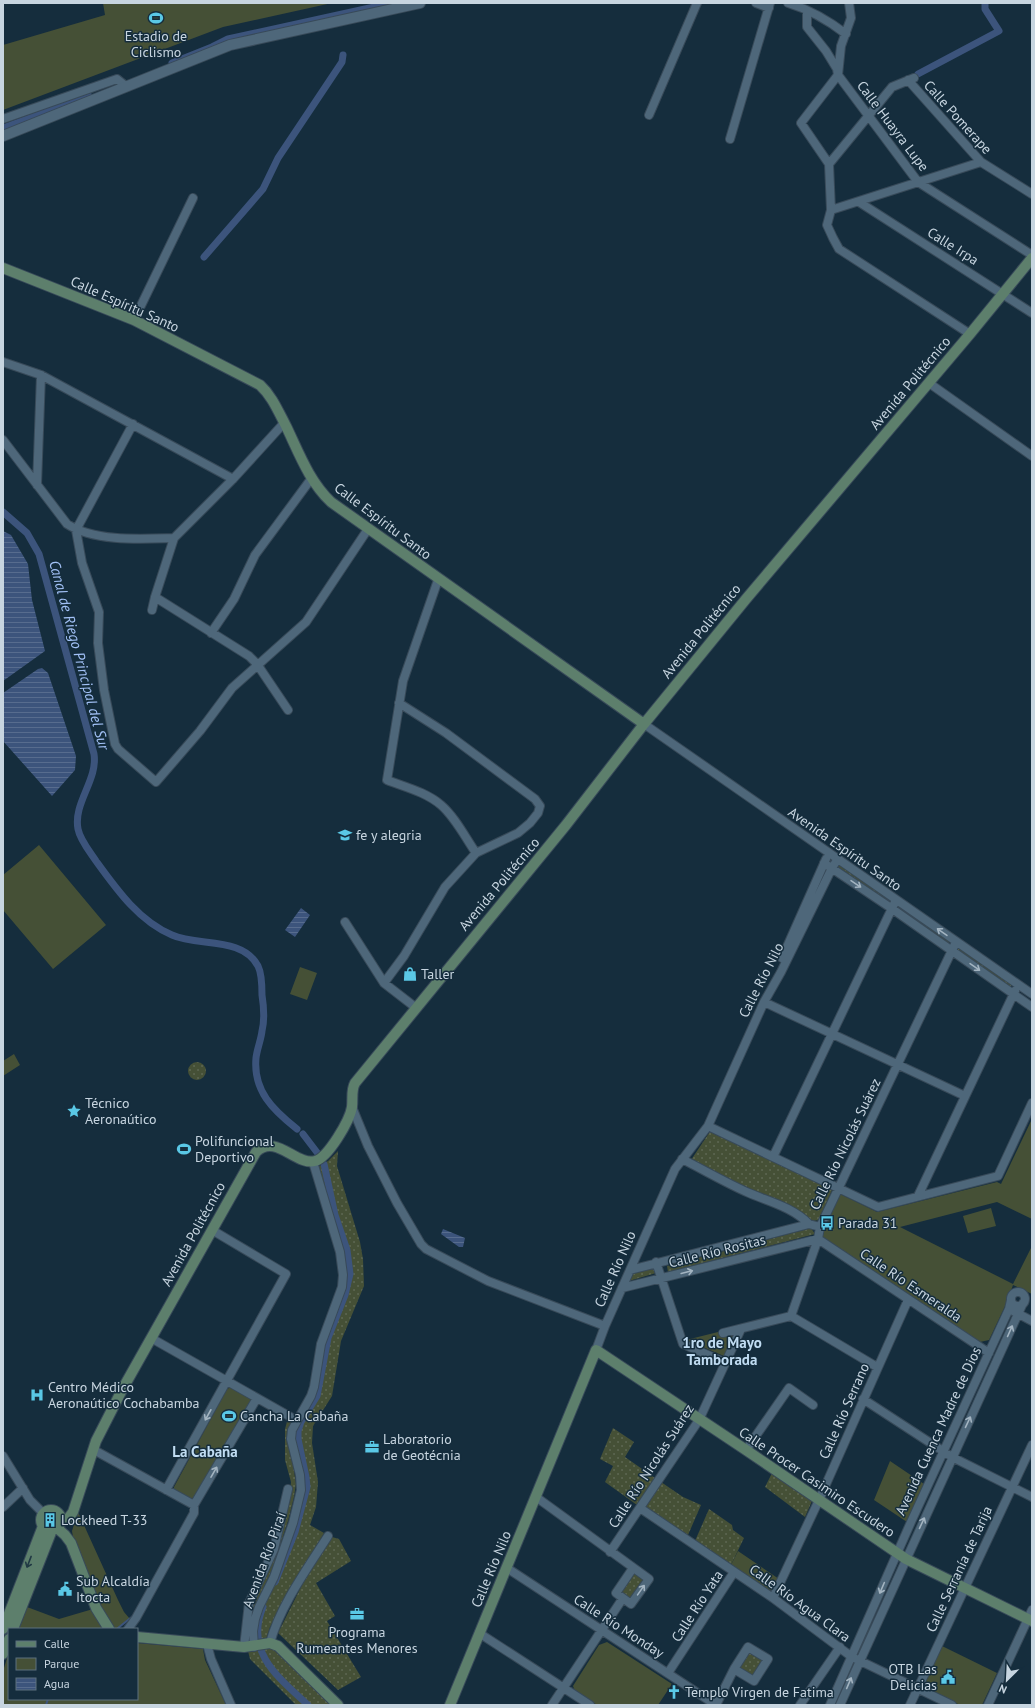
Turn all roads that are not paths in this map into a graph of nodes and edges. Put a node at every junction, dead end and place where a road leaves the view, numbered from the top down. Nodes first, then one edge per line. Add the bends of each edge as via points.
1 (420, 3) edge
2 (697, 3) edge
3 (756, 3) edge
4 (788, 3) edge
5 (848, 3) edge
6 (769, 5) edge
7 (807, 11) junction
8 (846, 34) junction
9 (838, 75) junction
10 (127, 87) junction
11 (649, 115) dead end
12 (868, 116) junction
13 (3, 120) edge
14 (3, 136) edge
15 (730, 139) dead end
16 (981, 162) junction
17 (829, 164) junction
18 (918, 182) junction
19 (1032, 194) edge
20 (194, 198) dead end
21 (859, 202) junction
22 (831, 210) junction
23 (1032, 257) edge
24 (3, 268) edge
25 (1003, 293) junction
26 (1032, 313) edge
27 (134, 320) junction
28 (970, 334) junction
29 (3, 362) edge
30 (41, 374) junction
31 (929, 383) junction
32 (284, 423) junction
33 (133, 424) junction
34 (3, 440) edge
35 (1032, 456) edge
36 (233, 479) junction
37 (311, 479) junction
38 (37, 485) junction
39 (368, 529) junction
40 (76, 530) junction
41 (174, 538) junction
42 (438, 580) junction
43 (155, 597) junction
44 (152, 610) dead end
45 (211, 633) junction
46 (257, 664) junction
47 (399, 703) junction
48 (288, 710) dead end
49 (644, 724) junction
50 (476, 853) junction
51 (829, 853) junction
52 (837, 860) junction
53 (824, 863) junction
54 (832, 868) junction
55 (896, 900) junction
56 (892, 908) junction
57 (345, 922) dead end
58 (956, 942) junction
59 (952, 950) junction
60 (781, 972) junction
61 (384, 983) junction
62 (1019, 985) junction
63 (1013, 994) junction
64 (1032, 994) edge
65 (764, 1002) junction
66 (1032, 1007) edge
67 (415, 1008) junction
68 (831, 1034) junction
69 (897, 1065) junction
70 (964, 1096) junction
71 (1032, 1103) edge
72 (352, 1107) junction
73 (708, 1126) junction
74 (773, 1157) junction
75 (682, 1159) junction
76 (314, 1161) junction
77 (838, 1188) junction
78 (918, 1196) junction
79 (809, 1224) junction
80 (820, 1227) junction
81 (212, 1230) junction
82 (818, 1239) junction
83 (656, 1262) junction
84 (630, 1270) junction
85 (661, 1279) junction
86 (622, 1288) junction
87 (908, 1300) junction
88 (1024, 1300) junction
89 (1032, 1302) edge
90 (1009, 1309) junction
91 (1018, 1314) junction
92 (791, 1316) junction
93 (1032, 1321) edge
94 (605, 1326) junction
95 (741, 1329) junction
96 (723, 1333) dead end
97 (151, 1338) junction
98 (596, 1350) junction
99 (989, 1353) junction
100 (726, 1363) junction
101 (877, 1367) junction
102 (227, 1381) junction
103 (257, 1398) junction
104 (863, 1399) junction
105 (813, 1405) dead end
106 (296, 1420) junction
107 (699, 1420) junction
108 (1032, 1445) edge
109 (94, 1450) junction
110 (746, 1450) junction
111 (943, 1452) junction
112 (3, 1456) edge
113 (952, 1457) junction
114 (1012, 1487) junction
115 (23, 1488) junction
116 (288, 1489) dead end
117 (166, 1490) junction
118 (536, 1497) junction
119 (1032, 1497) edge
120 (819, 1500) junction
121 (194, 1505) junction
122 (3, 1507) edge
123 (640, 1508) junction
124 (43, 1513) junction
125 (53, 1526) junction
126 (328, 1536) dead end
127 (610, 1552) junction
128 (897, 1552) junction
129 (906, 1559) junction
130 (507, 1568) junction
131 (633, 1568) junction
132 (734, 1572) junction
133 (964, 1588) junction
134 (623, 1598) junction
135 (773, 1598) junction
136 (1032, 1610) edge
137 (1030, 1620) edge
138 (13, 1628) edge
139 (108, 1628) edge
140 (129, 1628) edge
141 (3, 1629) edge
142 (601, 1630) junction
143 (480, 1633) junction
144 (138, 1637) edge
145 (8, 1642) edge
146 (208, 1644) junction
147 (258, 1645) junction
148 (840, 1647) junction
149 (3, 1654) edge
150 (855, 1659) junction
151 (734, 1669) dead end
152 (668, 1673) junction
153 (563, 1688) junction
154 (917, 1688) junction
155 (231, 1705) edge
156 (338, 1705) edge
157 (450, 1705) edge
158 (552, 1705) edge
159 (590, 1705) edge
160 (716, 1705) edge
161 (800, 1705) edge
162 (830, 1705) edge
163 (840, 1705) edge
164 (910, 1705) edge
165 (952, 1705) edge
166 (988, 1705) edge

1 - 10 street via 230,45
2 - 11 street
3 - 6 street
4 - 7 street
5 - 8 street via 850,18
6 - 15 street
7 - 8 street
7 - 9 street, Calle Huayra Lupe via 807,27 826,51
8 - 9 street via 841,46
9 - 12 street, Calle Huayra Lupe
9 - 17 street via 801,123
10 - 13 street via 117,79
10 - 14 street
12 - 16 street, Calle Pomerape via 892,87 911,79
12 - 17 street
12 - 18 street, Calle Huayra Lupe
16 - 18 street
16 - 19 street, Calle Pomerape
17 - 22 street
18 - 21 street
18 - 23 street, Calle Huayra Lupe
20 - 27 street
21 - 22 street
21 - 25 street, Calle Irpa
22 - 28 street via 827,225 839,249
23 - 25 main road, Avenida Politécnico
24 - 27 main road, Calle Espíritu Santo
25 - 26 street, Calle Irpa
25 - 28 main road, Avenida Politécnico
27 - 32 main road, Calle Espíritu Santo via 260,385 268,392
28 - 31 main road, Avenida Politécnico
29 - 30 street
30 - 33 street
30 - 38 street
31 - 35 street
31 - 49 main road, Avenida Politécnico
32 - 36 street
32 - 37 main road, Calle Espíritu Santo
33 - 36 street
33 - 40 street
34 - 38 street
36 - 41 street
37 - 39 main road, Calle Espíritu Santo via 330,502
37 - 45 street via 255,555 234,599
38 - 40 street via 67,524
39 - 42 main road, Calle Espíritu Santo
39 - 46 street via 306,622
40 - 41 street via 105,536
40 - 46 street via 82,562 100,612 98,643 115,744 156,782 200,731 232,688
41 - 43 street
42 - 47 street via 403,681
42 - 49 main road, Calle Espíritu Santo
43 - 44 street
43 - 45 street
45 - 46 street via 249,656
46 - 48 street
47 - 50 street via 387,780 416,791 441,805
47 - 50 street via 446,733 535,799 540,806 530,823 518,833
49 - 51 street, Avenida Espíritu Santo
49 - 67 main road, Avenida Politécnico via 566,824
50 - 61 street via 445,887 404,956
51 - 52 street, Avenida Espíritu Santo
51 - 53 street
52 - 54 street, Calle Río Nilo
52 - 55 street, Avenida Espíritu Santo
53 - 54 street, Avenida Espíritu Santo
53 - 60 street via 781,961
54 -> 56 street, Avenida Espíritu Santo
54 - 60 street, Calle Río Nilo
55 - 56 street
58 -> 55 street, Avenida Espíritu Santo
56 - 59 street, Avenida Espíritu Santo
56 - 68 street
57 - 61 street
58 - 59 street, Calle Río Nicolás Suárez
58 - 62 street, Avenida Espíritu Santo
59 -> 63 street, Avenida Espíritu Santo
59 - 69 street, Calle Río Nicolás Suárez
60 - 65 street, Calle Río Nilo
61 - 67 street
62 - 63 street
62 - 64 street, Avenida Espíritu Santo
63 - 66 street, Avenida Espíritu Santo
63 - 70 street
65 - 68 street
65 - 73 street, Calle Río Nilo
67 - 72 main road, Avenida Politécnico via 355,1083
68 - 69 street
68 - 74 street
69 - 70 street
69 - 77 street, Calle Río Nicolás Suárez
70 - 78 street
71 - 78 street via 998,1176
72 - 76 main road, Avenida Politécnico via 346,1124 325,1156
72 - 94 street via 397,1204 426,1249 488,1281
73 - 74 street
73 - 75 street, Calle Río Nilo
74 - 77 street
75 - 79 street via 748,1193 783,1206
75 - 84 street, Calle Río Nilo via 675,1169
76 - 81 main road, Avenida Politécnico via 270,1145 260,1148
76 - 106 street, Avenida Río Piraí via 340,1252 343,1275 342,1287 321,1344 314,1388
77 - 78 street via 878,1207
77 - 80 street, Calle Río Nicolás Suárez
79 - 80 street, Calle Río Rositas
79 - 83 street, Calle Río Rositas
80 - 82 street, Calle Río Nicolás Suárez
81 - 97 main road, Avenida Politécnico
81 - 102 street via 286,1274
85 -> 82 street, Calle Río Rositas
82 - 87 street, Calle Río Esmeralda
82 - 92 street, Calle Río Nicolás Suárez
83 - 84 street, Calle Río Rositas
83 - 85 street
84 - 86 street, Calle Río Nilo
85 - 86 street, Calle Río Rositas
85 - 100 street via 683,1344
86 - 94 street, Calle Río Nilo
87 - 99 street, Calle Río Esmeralda
87 - 101 street, Calle Río Serrano
88 - 89 street
88 - 90 street, Avenida Cuenca Madre de Dios via 1017,1306 1011,1300
88 - 91 street, Avenida Cuenca Madre de Dios
90 - 91 street
90 - 99 street, Avenida Cuenca Madre de Dios
91 - 93 street
113 -> 91 street, Avenida Cuenca Madre de Dios
92 - 95 street
92 - 101 street
94 - 98 street, Calle Río Nilo
95 - 96 street
95 - 100 street, Calle Río Nicolás Suárez
97 - 102 street
97 - 109 main road, Avenida Politécnico via 122,1390
98 - 107 main road, Calle Procer Casimiro Escudero
98 - 118 main road, Calle Río Nilo
99 - 111 street, Avenida Cuenca Madre de Dios
100 - 107 street, Calle Río Nicolás Suárez
101 - 104 street, Calle Río Serrano
102 - 103 street
102 -> 117 street
103 - 106 street
121 -> 103 street
104 - 111 street
104 - 120 street, Calle Río Serrano
105 - 110 street via 789,1388
106 - 147 street, Avenida Río Piraí via 291,1439 301,1490 274,1577 255,1619 253,1631
107 - 110 main road, Calle Procer Casimiro Escudero
107 - 123 street, Calle Río Nicolás Suárez
108 - 114 street, Calle Serranía de Tarija
109 - 117 street
109 - 125 main road, Avenida Politécnico via 73,1512 67,1520
110 - 120 main road, Calle Procer Casimiro Escudero
111 - 113 street
111 - 128 street, Avenida Cuenca Madre de Dios
112 - 115 street
113 - 114 street
129 -> 113 street, Avenida Cuenca Madre de Dios
114 - 119 street
114 - 133 street, Calle Serranía de Tarija
115 - 122 street
115 - 124 street
116 - 147 street via 274,1549 249,1603
117 - 121 street
118 - 127 street
118 - 130 main road, Calle Río Nilo
120 - 128 main road, Calle Procer Casimiro Escudero
120 - 135 street, Calle Río Serrano
121 - 140 street via 194,1513
123 - 127 street, Calle Río Nicolás Suárez
123 - 132 street, Calle Río Agua Clara
124 - 125 main road via 41,1518
124 - 125 main road via 55,1510 59,1514
125 - 138 main road, Avenida Politécnico
125 - 139 main road via 66,1535 71,1543 96,1608
125 -> 141 main road, Avenida Politécnico
126 - 147 street via 303,1574 274,1629
127 - 131 street
128 - 129 main road, Calle Procer Casimiro Escudero
128 -> 150 street, Avenida Cuenca Madre de Dios
129 - 133 main road, Calle Procer Casimiro Escudero
129 - 150 street, Avenida Cuenca Madre de Dios
130 - 142 street, Calle Río Monday
130 - 143 main road, Calle Río Nilo
131 - 134 street via 616,1593
134 -> 131 street via 631,1604 649,1579
132 - 135 street, Calle Río Agua Clara
132 - 152 street, Calle Río Yata
133 - 137 main road, Calle Procer Casimiro Escudero
133 - 154 street, Calle Serranía de Tarija
134 - 142 street
135 - 148 street, Calle Río Agua Clara
136 - 137 street
137 - 166 street
142 - 152 street, Calle Río Monday
142 - 153 street
143 - 153 street
143 - 157 main road, Calle Río Nilo
144 - 146 main road
145 - 149 main road
146 - 147 main road
146 - 155 street via 211,1659
147 - 156 main road via 278,1646
148 - 150 street, Calle Río Agua Clara
148 - 161 street
150 - 154 street, Calle Río Agua Clara
150 - 162 street, Avenida Cuenca Madre de Dios
163 -> 150 street, Avenida Cuenca Madre de Dios
151 - 160 street
152 - 160 street, Calle Río Monday
153 - 158 street
153 - 159 street
154 - 164 street, Calle Serranía de Tarija
154 - 165 street, Calle Río Agua Clara

